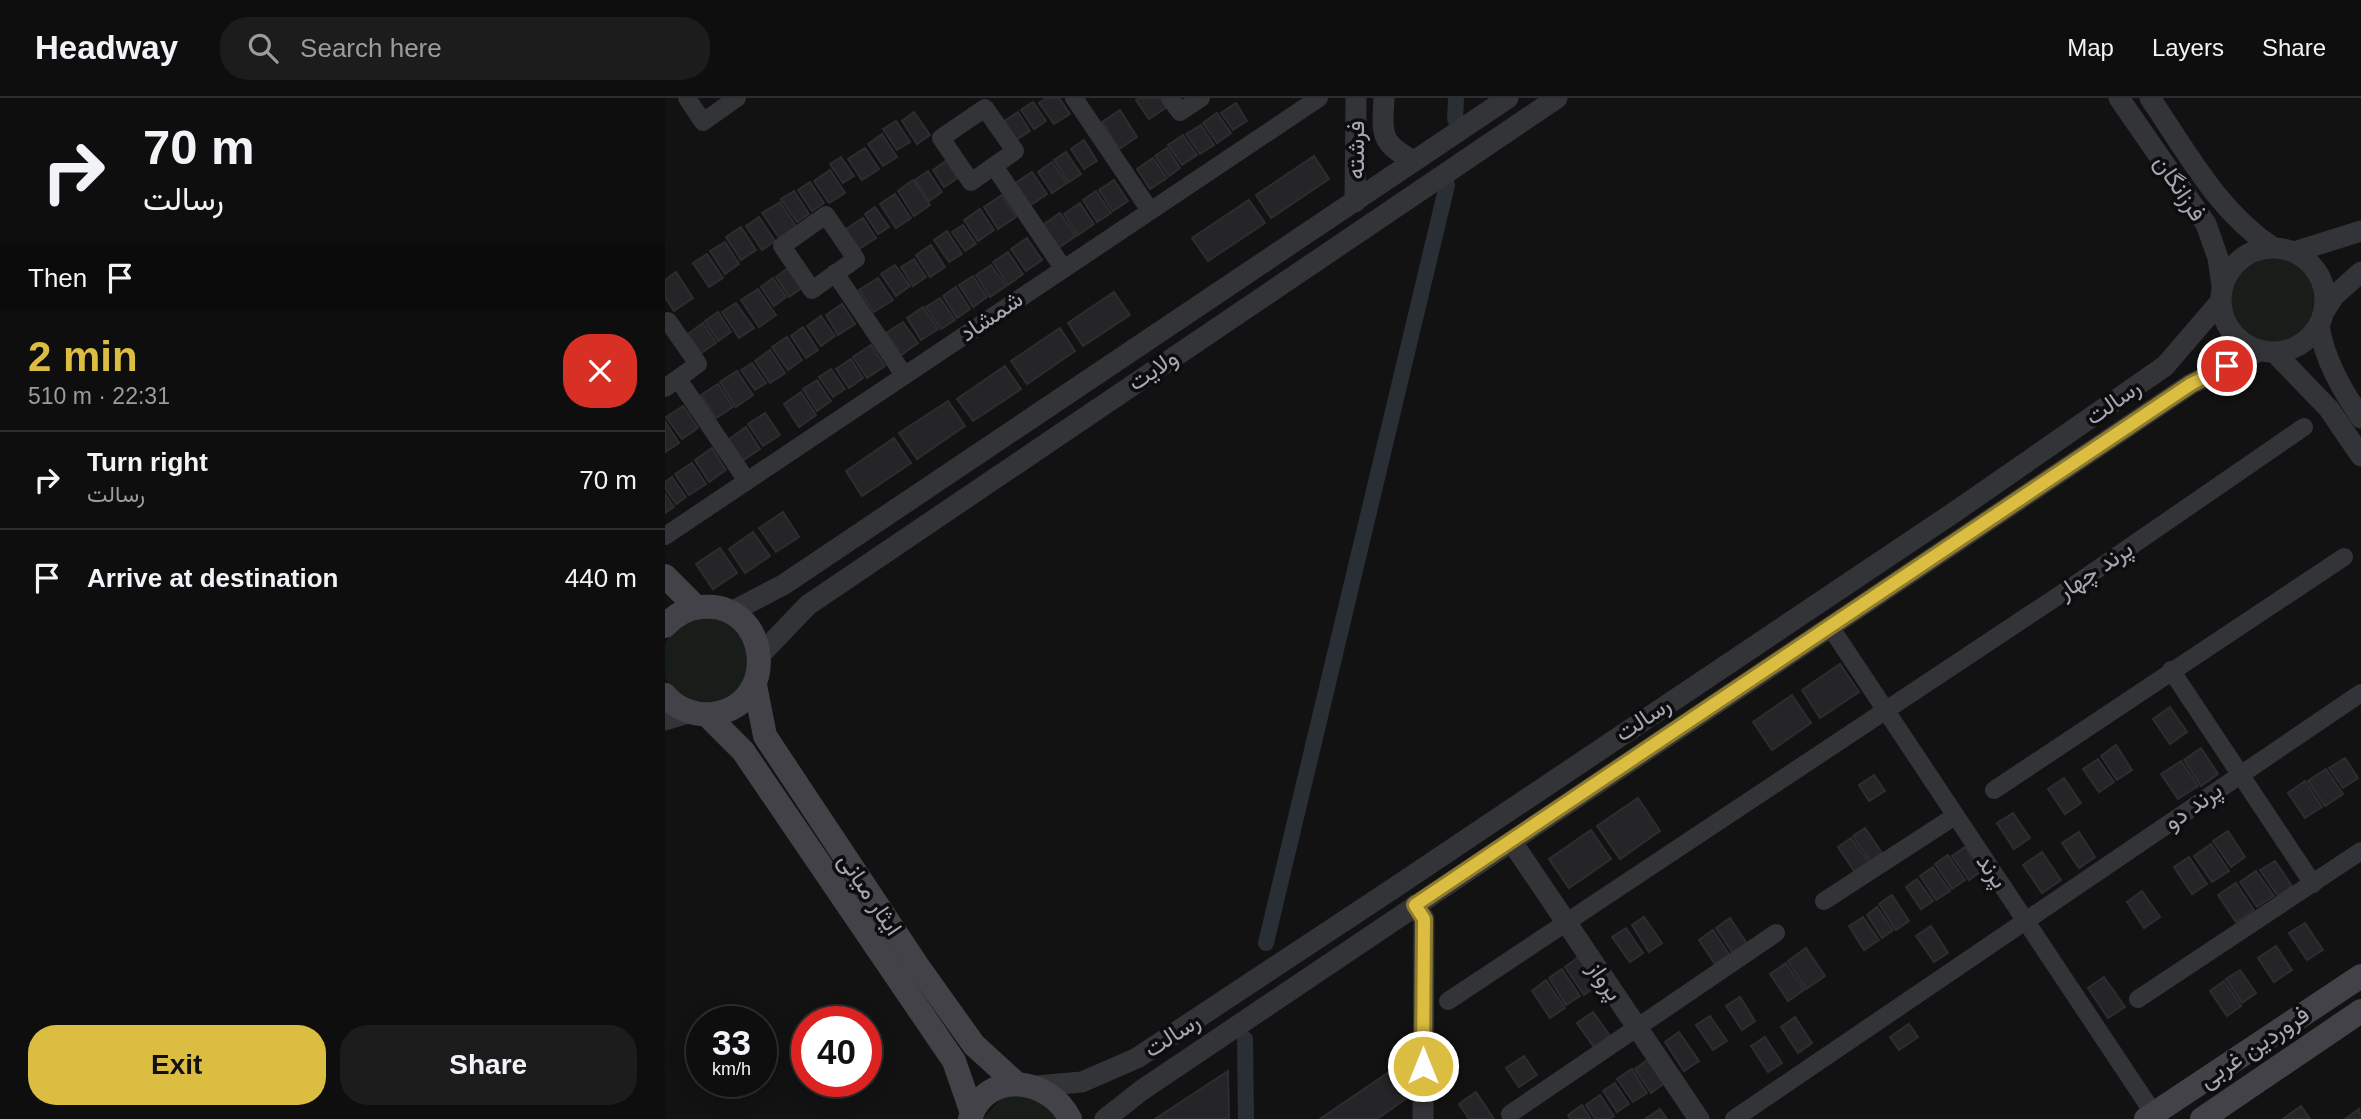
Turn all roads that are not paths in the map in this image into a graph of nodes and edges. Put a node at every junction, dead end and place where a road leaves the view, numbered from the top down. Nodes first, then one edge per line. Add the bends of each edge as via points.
1 (687, 98) edge
2 (737, 98) edge
3 (1074, 98) edge
4 (1170, 98) edge
5 (1201, 98) edge
6 (1319, 98) edge
7 (1356, 98) edge
8 (1384, 98) edge
9 (1508, 98) edge
10 (1557, 98) edge
11 (2119, 98) edge
12 (2150, 98) edge
13 (1414, 161) junction
14 (994, 166) dead end
15 (1355, 202) junction
16 (1149, 209) junction
17 (2361, 231) edge
18 (2272, 247) junction
19 (2294, 252) junction
20 (1063, 268) junction
21 (2361, 272) edge
22 (835, 273) dead end
23 (2221, 294) junction
24 (2322, 318) junction
25 (665, 323) edge
26 (2267, 352) junction
27 (904, 375) junction
28 (671, 383) edge
29 (2361, 418) edge
30 (2304, 427) dead end
31 (2361, 456) edge
32 (747, 481) junction
33 (665, 536) edge
34 (2344, 557) dead end
35 (665, 576) edge
36 (696, 607) junction
37 (731, 612) junction
38 (665, 626) edge
39 (1831, 628) junction
40 (761, 654) junction
41 (2171, 670) junction
42 (755, 685) junction
43 (2361, 693) edge
44 (665, 695) edge
45 (1884, 708) junction
46 (699, 714) junction
47 (665, 720) edge
48 (2239, 774) junction
49 (1994, 790) dead end
50 (1955, 816) junction
51 (1512, 842) junction
52 (2361, 851) edge
53 (2313, 884) junction
54 (1824, 901) dead end
55 (1415, 905) junction
56 (1565, 921) junction
57 (2026, 922) junction
58 (1776, 933) dead end
59 (2361, 976) edge
60 (2138, 999) dead end
61 (1448, 1001) dead end
62 (2361, 1011) edge
63 (1637, 1028) junction
64 (1026, 1085) junction
65 (1510, 1114) dead end
66 (971, 1116) edge
67 (2150, 1116) edge
68 (1070, 1119) edge
69 (1105, 1119) edge
70 (1423, 1119) edge
71 (1699, 1119) edge
72 (1734, 1119) edge
73 (2202, 1119) edge

1 - 2 street via 703,122
3 - 16 street
4 - 5 street via 1180,112
6 - 16 street, شمشاد
7 - 15 street, فرشته
8 - 13 street, فرشته via 1386,141
9 - 13 street, ولایت
10 - 40 street, ولایت via 808,605
11 - 23 street, فرزانگان via 2206,224 2218,258
12 - 18 street, فرزانگان via 2225,208
13 - 15 street, ولایت
14 - 20 street
15 - 37 street, ولایت via 783,585
16 - 20 street, شمشاد
17 - 19 street
18 - 19 street
18 - 23 street via 2236,262
19 - 24 street via 2322,279
20 - 27 street, شمشاد
21 - 24 street via 2334,296
22 - 27 street
23 - 26 street via 2223,318 2231,333 2244,344
23 - 64 street, رسالت via 2165,366 1959,509 1161,1042 1108,1073 1082,1082
24 - 26 street via 2300,344
24 - 29 street via 2322,345
25 - 28 street via 668,320 698,364
26 - 31 street via 2329,409
26 - 39 street, رسالت via 2191,384
27 - 32 street, شمشاد
28 - 32 street
30 - 45 street, پرند چهار via 2073,586
32 - 33 street, شمشاد
34 - 41 street
35 - 36 main road
36 - 37 main road
36 - 38 main road
37 - 40 main road via 751,629
39 - 45 street, پرند
39 - 51 street, رسالت
40 - 42 main road
41 - 48 street
41 - 49 street
42 - 46 main road via 735,707
42 - 64 main road, ایثار میانی via 765,736 917,965 974,1045
43 - 48 street, پرند دو
44 - 46 main road, ایثار میانی
45 - 50 street, پرند
45 - 56 street, پرند چهار
46 - 47 street
46 - 66 main road, ایثار میانی via 743,751 954,1061
48 - 53 street
48 - 57 street, پرند دو
50 - 54 street
50 - 57 street, پرند
51 - 55 street, رسالت
51 - 56 street, پرواز
52 - 53 street
53 - 60 street
55 - 69 street, رسالت
55 - 70 street via 1424,919
56 - 61 street, پرند چهار
56 - 63 street, پرواز
57 - 67 street, پرند
57 - 72 street, پرند دو
58 - 63 street
59 - 67 main road, فروردین غربی
62 - 73 main road, فروردین غربی
63 - 65 street
63 - 71 street, پرواز
64 - 66 main road via 999,1088 983,1098
64 - 68 main road, ایثار میانی via 1051,1094

